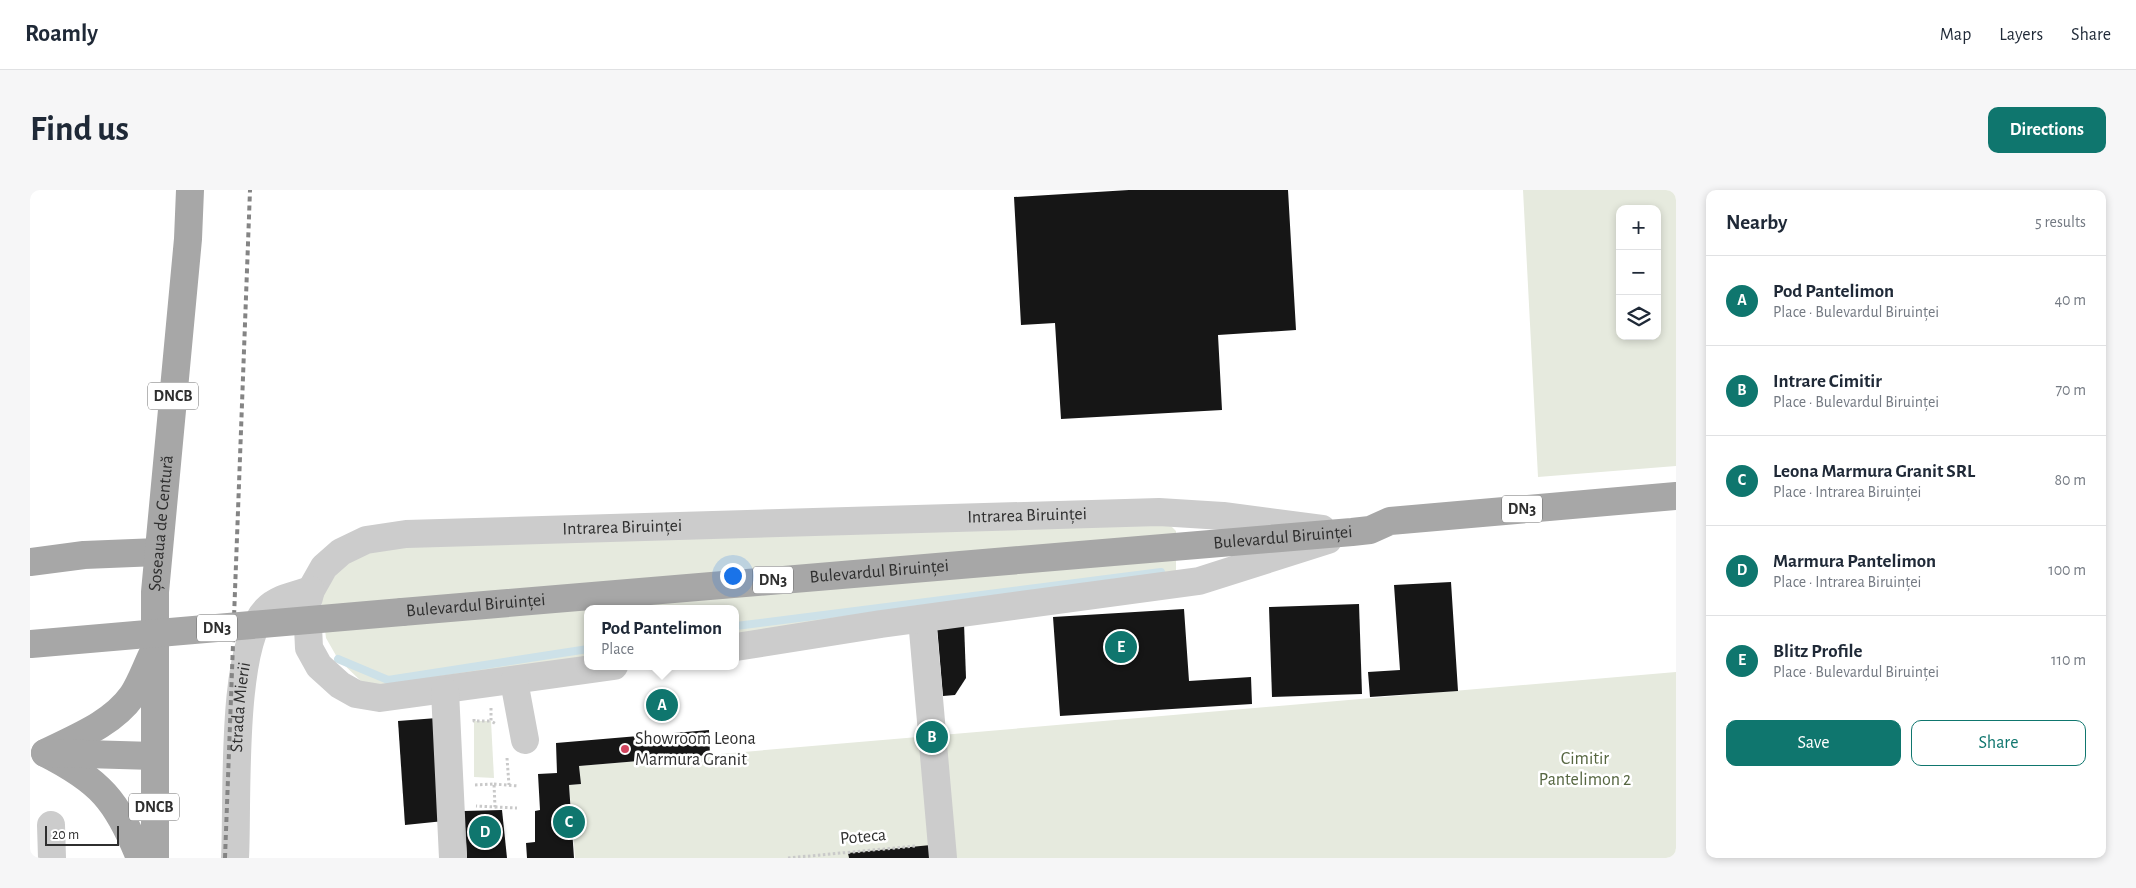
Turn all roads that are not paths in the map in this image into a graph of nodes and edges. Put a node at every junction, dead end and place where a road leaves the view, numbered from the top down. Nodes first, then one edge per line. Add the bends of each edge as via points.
1 (190, 190) edge
2 (1676, 496) edge
3 (1676, 513) edge
4 (1361, 531) junction
5 (158, 552) junction
6 (30, 562) edge
7 (311, 590) junction
8 (922, 619) junction
9 (30, 644) edge
10 (739, 647) edge
11 (153, 653) junction
12 (587, 670) edge
13 (514, 681) junction
14 (445, 691) junction
15 (525, 740) dead end
16 (37, 752) edge
17 (154, 756) junction
18 (52, 825) dead end
19 (942, 851) edge
20 (52, 858) edge
21 (140, 858) edge
22 (154, 858) edge
23 (236, 858) edge
24 (453, 858) edge

1 - 5 main road, Șoseaua de Centură / DNCB
2 - 4 main road, Bulevardul Biruinței / DN3 via 1390,521
3 - 4 main road, Bulevardul Biruinței / DN3 via 1391,538
4 - 7 street, Intrarea Biruinței via 1159,512 406,534 366,540 341,552 324,567
4 - 8 street via 1199,580
4 - 9 main road, Bulevardul Biruinței / DN3, bridge
5 - 6 main road via 84,555
5 - 11 main road, Șoseaua de Centură / DNCB
7 - 14 street, Intrarea Biruinței via 306,605 309,648 319,666 340,685 356,694 380,698
7 - 23 street, Strada Mierii via 282,599 266,609 254,626 248,647 241,683
8 - 10 street
8 - 19 street
11 - 16 main road via 131,697 117,712 104,722
11 - 17 main road, Șoseaua de Centură / DNCB
12 - 13 street, Intrarea Biruinței
13 - 14 street, Intrarea Biruinței
13 - 15 street
14 - 24 street
16 - 17 main road
16 - 21 main road via 77,769 106,793 119,812
17 - 22 main road, Șoseaua de Centură / DNCB
18 - 20 street

